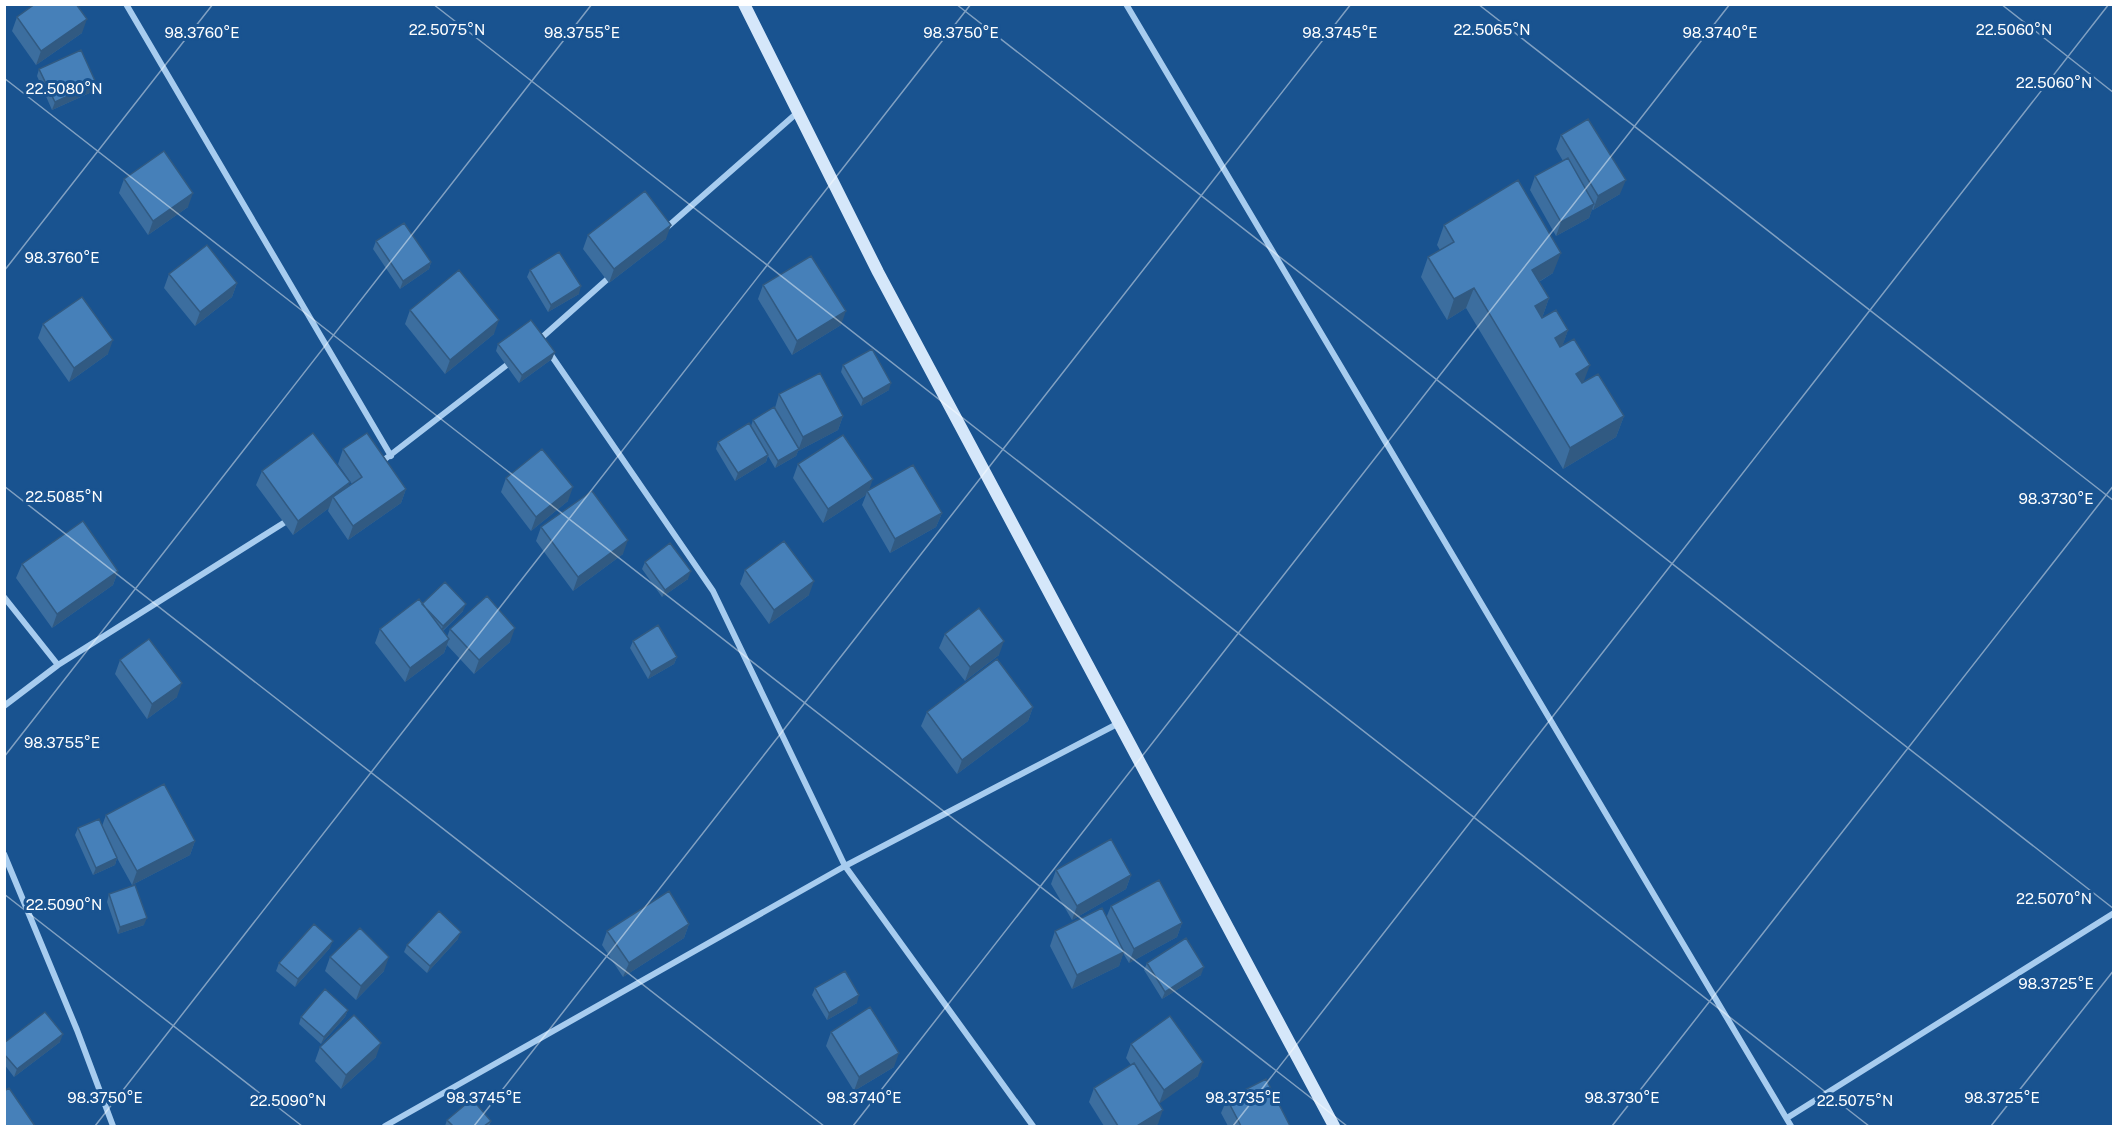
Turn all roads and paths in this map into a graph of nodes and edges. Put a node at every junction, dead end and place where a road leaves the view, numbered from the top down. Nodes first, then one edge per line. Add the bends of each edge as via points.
1 (126, 4) edge
2 (744, 4) edge
3 (1126, 4) edge
4 (798, 112) junction
5 (656, 237) edge
6 (620, 268) edge
7 (540, 339) junction
8 (531, 346) edge
9 (522, 354) edge
10 (391, 456) junction
11 (371, 469) edge
12 (292, 518) edge
13 (4, 597) edge
14 (58, 665) junction
15 (4, 706) edge
16 (1119, 723) junction
17 (4, 854) edge
18 (845, 866) junction
19 (2114, 913) edge
20 (1787, 1118) junction
21 (113, 1126) edge
22 (385, 1126) edge
23 (1034, 1126) edge
24 (1334, 1126) edge
25 (1791, 1126) edge

1 - 10 street
2 - 4 main road
3 - 20 street
4 - 5 street
4 - 16 main road via 878,272
6 - 7 street
7 - 8 street
7 - 18 street via 713,591
9 - 10 street
10 - 11 street
12 - 14 street
13 - 14 street
14 - 15 street
16 - 18 street
16 - 24 main road
17 - 21 street
18 - 22 street
18 - 23 street
19 - 20 street
20 - 25 street

